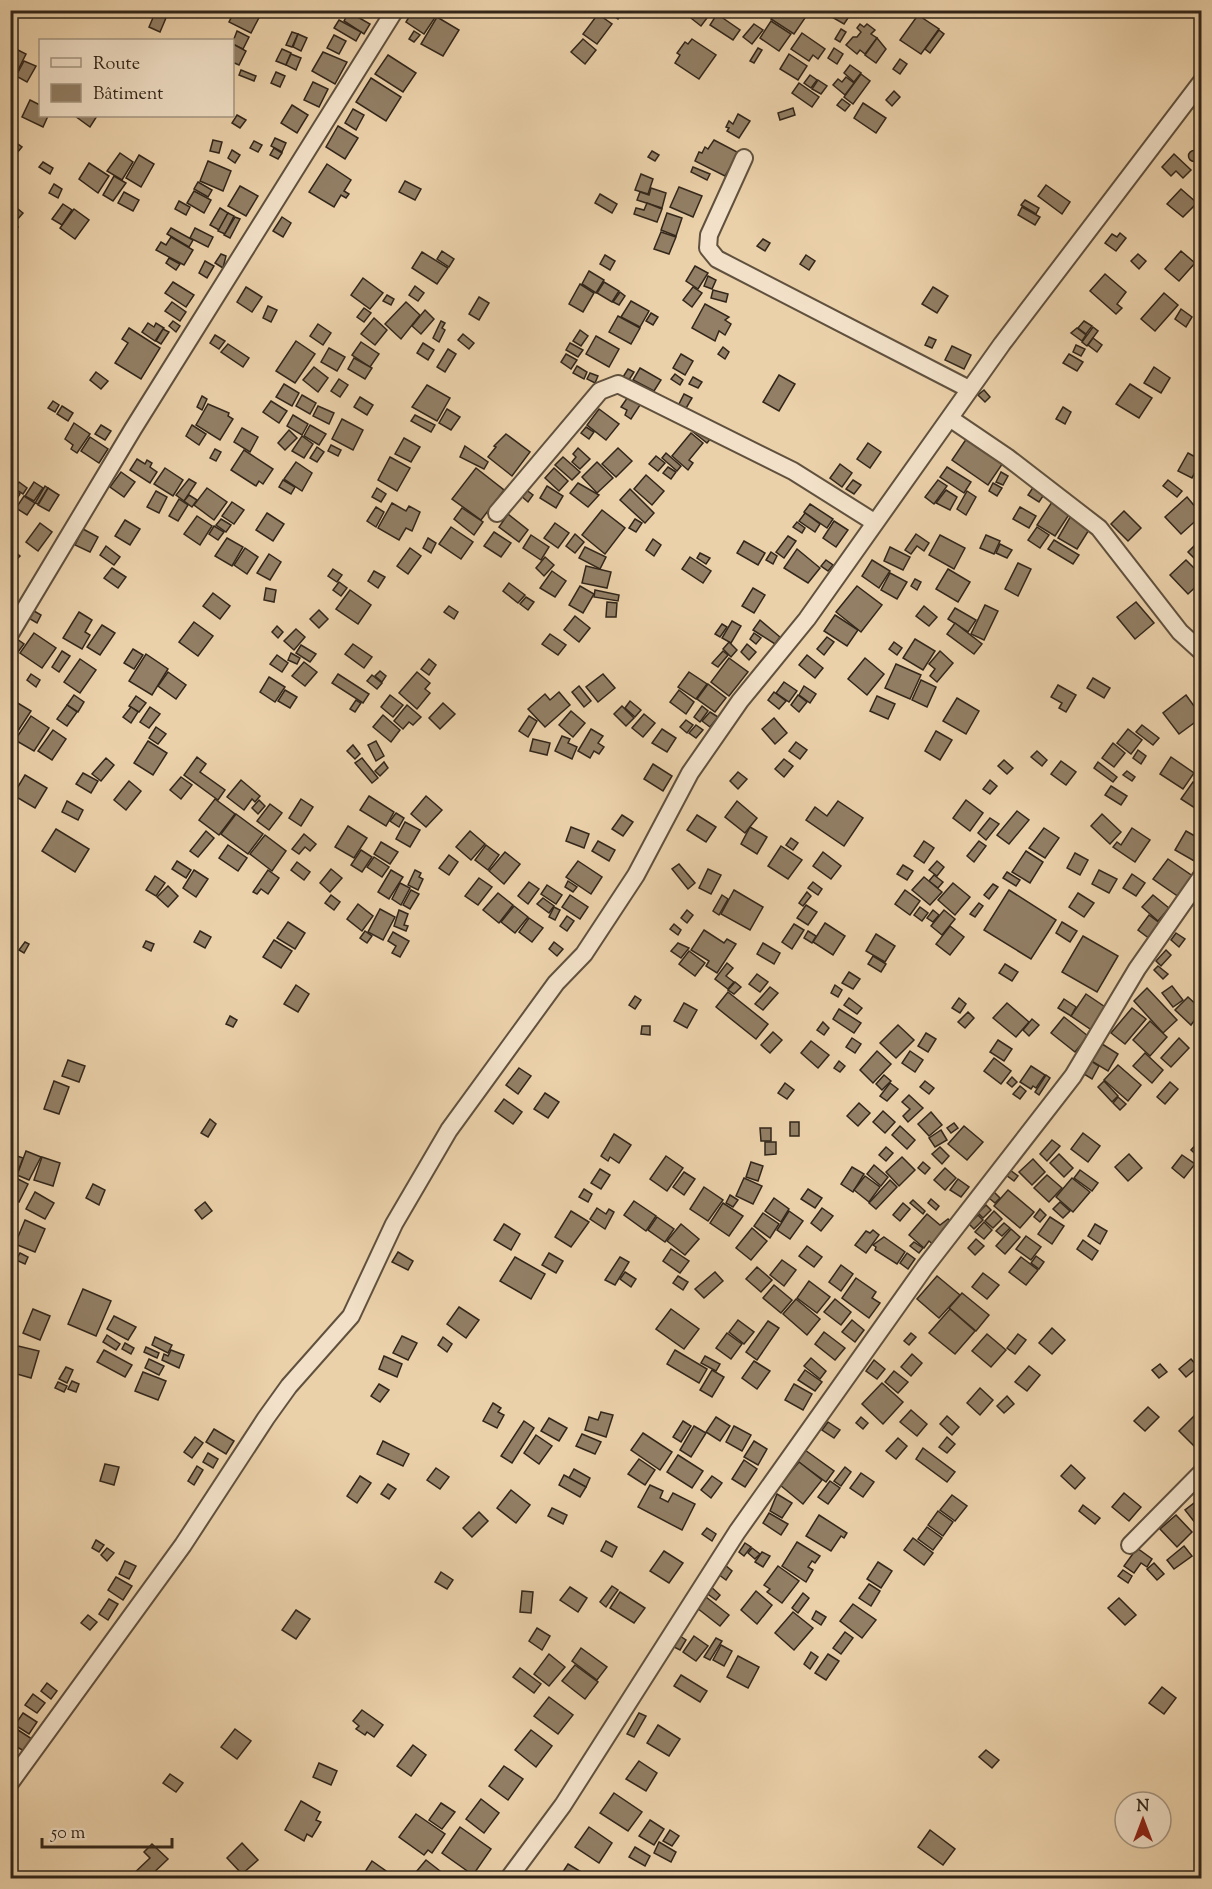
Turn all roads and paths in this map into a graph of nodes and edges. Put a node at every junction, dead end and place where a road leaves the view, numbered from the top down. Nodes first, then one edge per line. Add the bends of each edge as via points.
1 (395, 10) edge
2 (1202, 81) edge
3 (744, 158) dead end
4 (969, 389) junction
5 (951, 419) junction
6 (497, 513) dead end
7 (874, 522) junction
8 (10, 634) edge
9 (1202, 652) edge
10 (1202, 876) edge
11 (1202, 1472) edge
12 (1130, 1545) dead end
13 (10, 1783) edge
14 (509, 1878) edge

1 - 8 street
2 - 4 street
3 - 4 street via 709,235 708,248 717,259
4 - 5 street
5 - 7 street
5 - 9 street via 1099,528 1180,632
6 - 7 street via 600,390 618,384 793,471
7 - 13 street via 690,773 636,875 584,954 556,983 448,1130 394,1224 351,1316 272,1410 183,1545
10 - 14 street via 1137,969 1073,1076 924,1267 737,1532 563,1805
11 - 12 street

